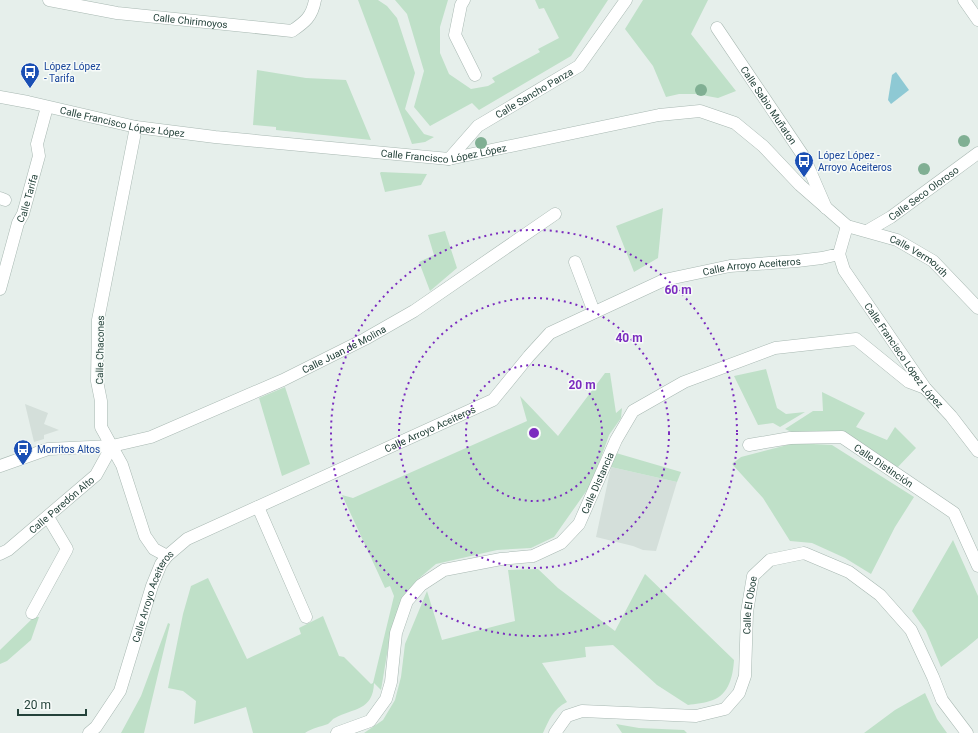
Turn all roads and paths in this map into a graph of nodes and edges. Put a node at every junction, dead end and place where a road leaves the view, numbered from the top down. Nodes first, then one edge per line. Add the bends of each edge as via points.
1 (49, 0) edge
2 (106, 0) edge
3 (315, 0) edge
4 (464, 0) edge
5 (626, 0) edge
6 (964, 0) edge
7 (117, 13) junction
8 (978, 20) edge
9 (717, 28) dead end
10 (475, 75) dead end
11 (0, 97) edge
12 (47, 107) junction
13 (136, 127) junction
14 (978, 153) edge
15 (449, 159) junction
16 (826, 208) junction
17 (555, 214) dead end
18 (847, 226) junction
19 (867, 231) junction
20 (839, 254) junction
21 (576, 262) dead end
22 (0, 289) edge
23 (978, 308) edge
24 (594, 312) junction
25 (925, 388) junction
26 (748, 445) dead end
27 (112, 446) junction
28 (978, 451) edge
29 (0, 466) edge
30 (258, 507) junction
31 (48, 517) junction
32 (0, 554) edge
33 (167, 556) junction
34 (978, 566) edge
35 (32, 614) dead end
36 (306, 617) dead end
37 (90, 733) edge
38 (337, 733) edge
39 (555, 733) edge
40 (967, 733) edge

1 - 7 street, Calle Chirimoyos
2 - 7 street
3 - 7 street, Calle Chirimoyos via 308,20 292,32
4 - 10 street via 455,35
5 - 15 street, Calle Sancho Panza via 580,66 478,126
6 - 8 street
9 - 16 street, Calle Sabio Muñaton via 804,157
11 - 12 street, Calle Francisco López López
12 - 13 street, Calle Francisco López López
12 - 22 street, Calle Tarifa via 37,144 39,156
13 - 15 street, Calle Francisco López López
13 - 27 street, Calle Chacones via 98,320 97,382 101,401 101,427
14 - 19 street, Calle Seco Oloroso via 891,217
15 - 16 street, Calle Francisco López López via 654,116 700,111 735,123 763,146
16 - 18 street, Calle Francisco López López
17 - 27 street, Calle Juan de Molina via 414,311 365,339 283,380 151,437
18 - 19 street, Calle Vermouth
18 - 20 street
19 - 23 street, Calle Vermouth via 897,240 934,261
20 - 24 street, Calle Arroyo Aceiteros via 798,261 730,266 664,280
20 - 25 street, Calle Francisco López López via 844,270
21 - 24 street
24 - 30 street, Calle Arroyo Aceiteros via 550,333 493,400
25 - 28 street, Calle Francisco López López
25 - 38 street, Calle Distancia via 909,382 856,339 775,348 684,382 633,410 616,440 579,524 561,543 532,556 444,570 421,585 408,601 396,633 391,682 386,699 370,721
26 - 34 street, Calle Distinción via 790,438 842,438 954,513
27 - 29 street, Calle Juan de Molina via 48,449
27 - 31 street, Calle Paredón Alto via 96,475
27 - 33 street, Calle Chacones via 122,465 145,536 154,549
30 - 33 street, Calle Arroyo Aceiteros via 187,538
30 - 36 street
31 - 32 street, Calle Paredón Alto
31 - 35 street via 67,549
33 - 37 street, Calle Arroyo Aceiteros via 152,586 120,691
39 - 40 street, Calle El Oboe via 567,716 582,710 696,716 725,709 739,693 745,676 747,612 753,576 770,560 804,553 849,572 880,595 911,630 942,700

